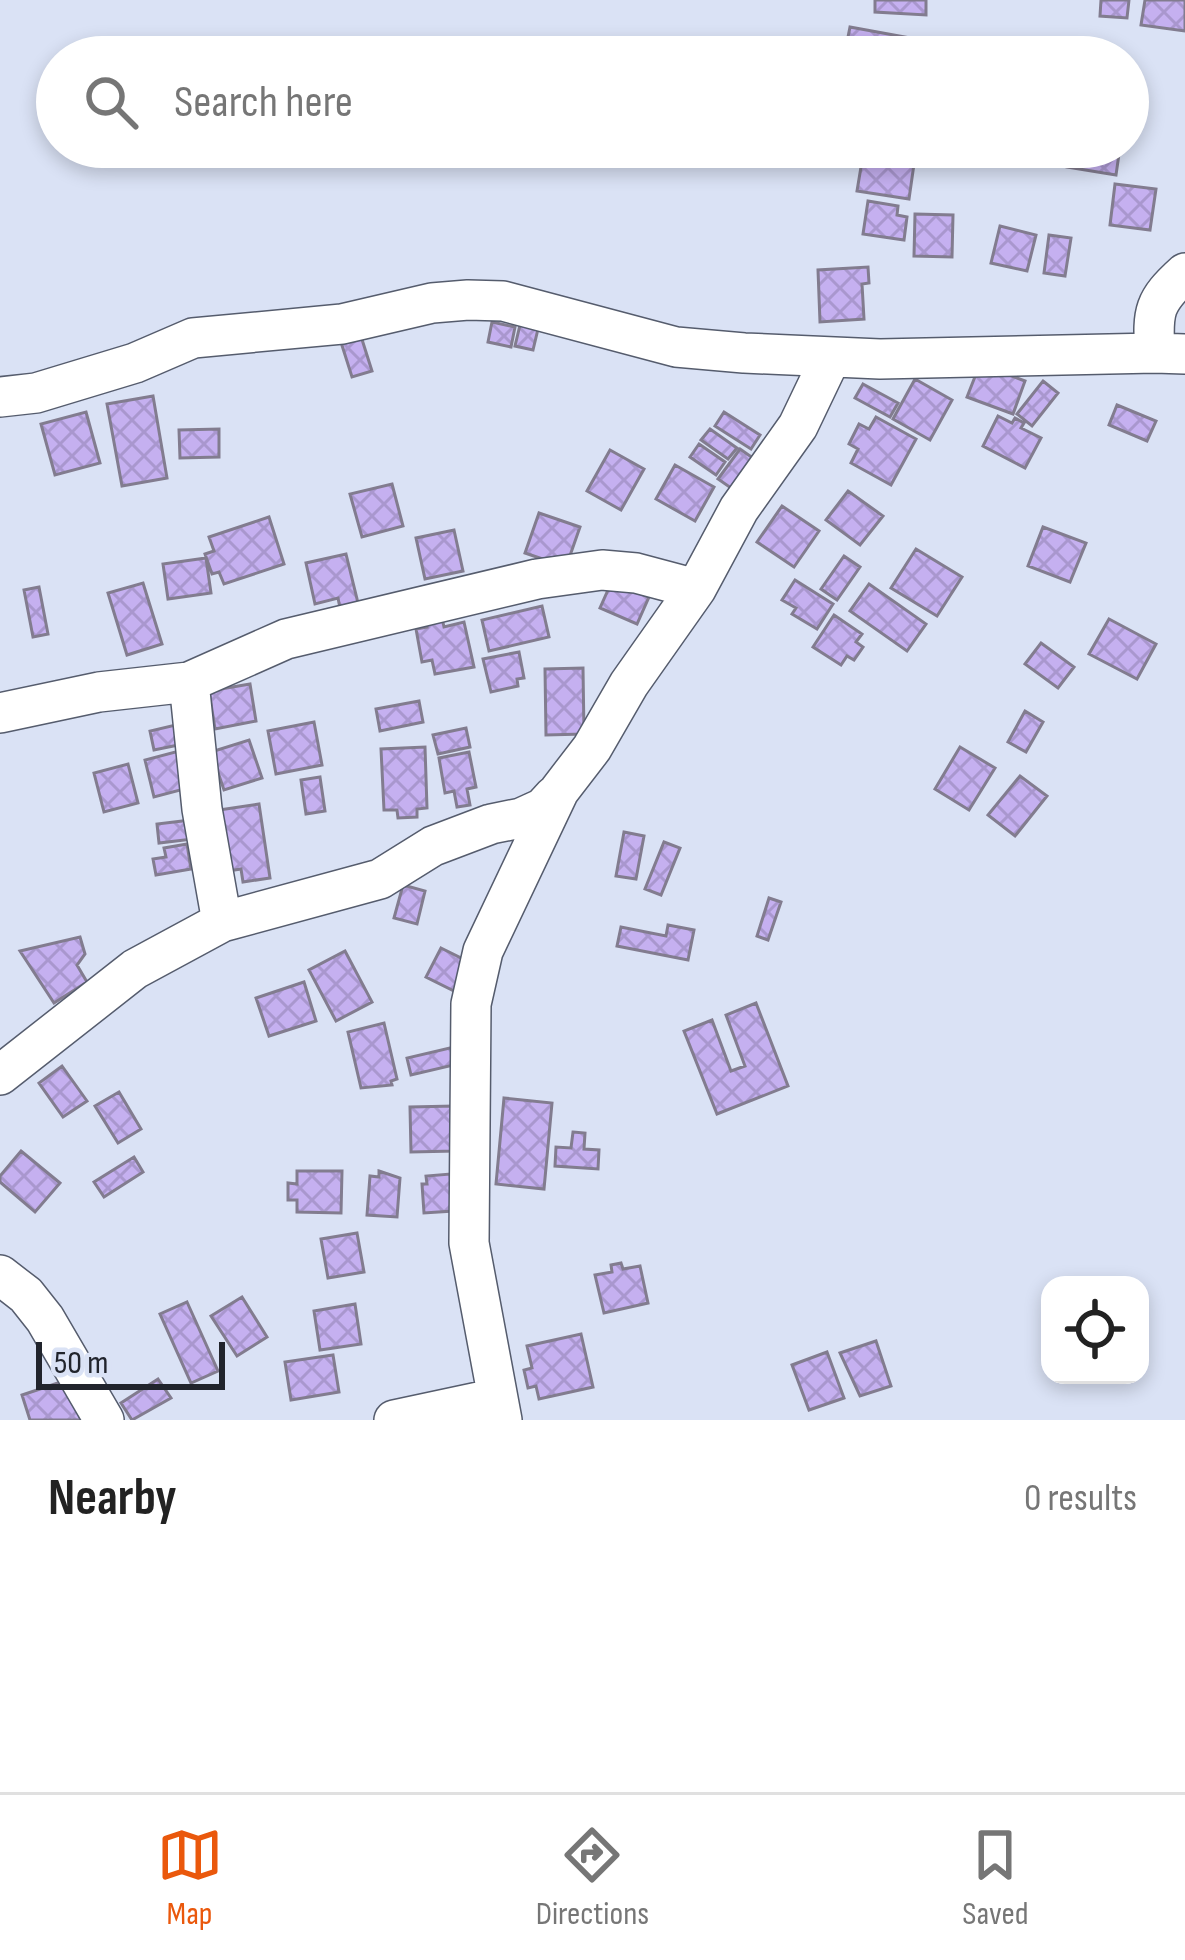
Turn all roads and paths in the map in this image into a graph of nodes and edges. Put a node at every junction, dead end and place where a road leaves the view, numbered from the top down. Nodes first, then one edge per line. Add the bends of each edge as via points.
1 (1185, 273) edge
2 (1170, 354) edge
3 (831, 357) junction
4 (0, 397) edge
5 (696, 589) junction
6 (189, 682) junction
7 (0, 713) edge
8 (559, 791) junction
9 (222, 922) junction
10 (0, 1075) edge
11 (0, 1275) edge
12 (499, 1409) edge
13 (104, 1420) edge
14 (394, 1420) edge

1 - 2 street via 1160,296 1153,320
2 - 3 street
3 - 4 street via 676,347 469,300 342,324 193,338 135,363
3 - 5 street via 798,426
5 - 6 street via 602,570 537,579 286,639
5 - 8 street
6 - 7 street
6 - 9 street
8 - 9 street via 543,808 433,846 380,879
8 - 12 street via 483,951 471,1004 469,1243
9 - 10 street via 135,969
11 - 13 street via 45,1319
12 - 14 street

